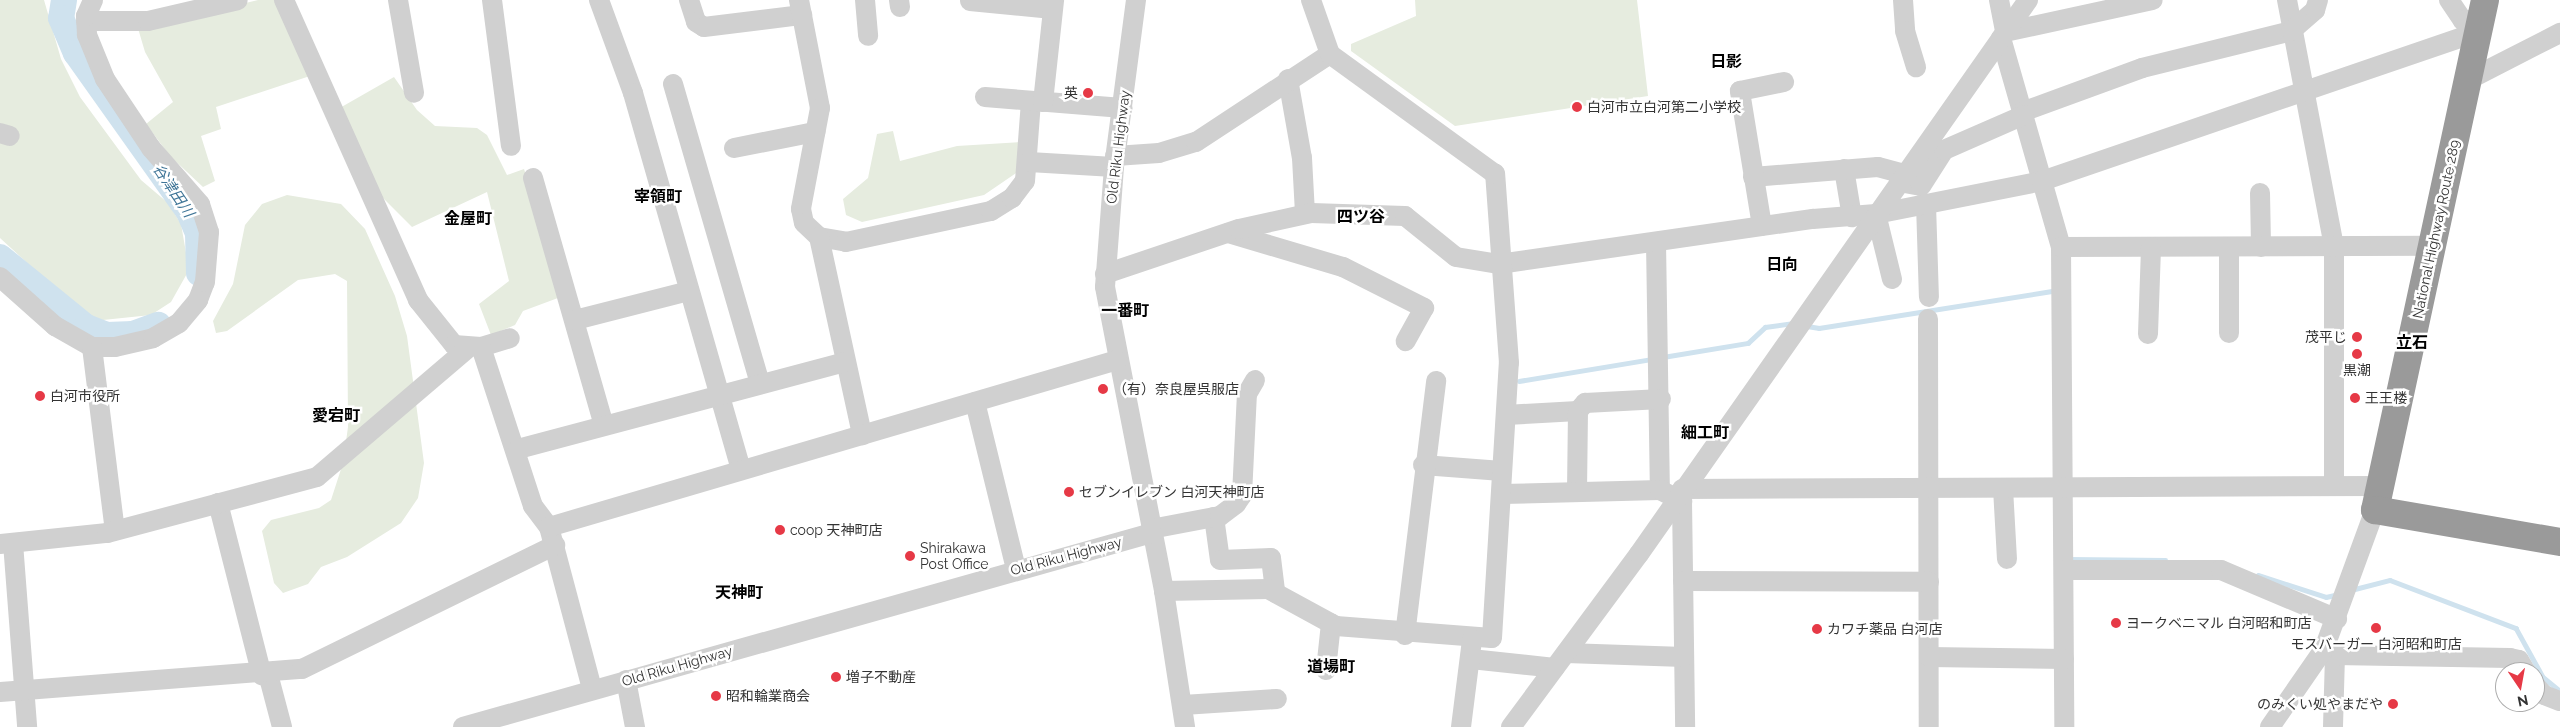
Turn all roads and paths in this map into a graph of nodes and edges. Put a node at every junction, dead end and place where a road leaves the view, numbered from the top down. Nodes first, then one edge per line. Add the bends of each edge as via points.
1 (94, 0) edge
2 (238, 0) edge
3 (284, 0) edge
4 (398, 0) edge
5 (492, 0) edge
6 (599, 0) edge
7 (689, 0) edge
8 (865, 0) edge
9 (1136, 0) edge
10 (1311, 0) edge
11 (1315, 0) edge
12 (1903, 0) edge
13 (1999, 0) edge
14 (2028, 0) edge
15 (2153, 0) edge
16 (2287, 0) edge
17 (2318, 0) edge
18 (2450, 0) edge
19 (970, 1) edge
20 (1053, 4) edge
21 (800, 8) edge
22 (2482, 17) edge
23 (86, 21) junction
24 (2292, 31) junction
25 (2560, 33) edge
26 (2003, 35) junction
27 (868, 36) dead end
28 (1330, 54) junction
29 (1916, 67) dead end
30 (1288, 79) junction
31 (2466, 81) junction
32 (1784, 82) dead end
33 (673, 84) dead end
34 (2303, 89) junction
35 (414, 92) dead end
36 (985, 97) dead end
37 (1037, 102) junction
38 (1123, 108) junction
39 (2023, 114) junction
40 (815, 132) junction
41 (511, 146) dead end
42 (734, 148) dead end
43 (1029, 162) junction
44 (1115, 162) junction
45 (1844, 169) junction
46 (1753, 177) junction
47 (533, 178) dead end
48 (1902, 178) junction
49 (2042, 181) junction
50 (2260, 193) dead end
51 (1926, 204) junction
52 (1305, 214) junction
53 (1876, 214) junction
54 (1852, 218) junction
55 (1762, 226) junction
56 (1228, 233) junction
57 (819, 237) junction
58 (1656, 242) junction
59 (2229, 246) junction
60 (2334, 246) junction
61 (2432, 246) junction
62 (2061, 247) junction
63 (2151, 247) junction
64 (2261, 247) junction
65 (1499, 264) junction
66 (1105, 274) junction
67 (0, 277) edge
68 (1892, 280) dead end
69 (689, 291) junction
70 (1930, 297) dead end
71 (1928, 319) dead end
72 (575, 320) junction
73 (2230, 333) dead end
74 (2148, 334) dead end
75 (510, 338) dead end
76 (1406, 341) dead end
77 (92, 346) junction
78 (474, 348) junction
79 (1117, 360) junction
80 (845, 362) junction
81 (1254, 380) dead end
82 (1436, 381) dead end
83 (760, 383) junction
84 (718, 393) junction
85 (1660, 399) junction
86 (975, 402) junction
87 (1578, 411) junction
88 (1506, 416) junction
89 (604, 425) junction
90 (862, 435) junction
91 (518, 449) junction
92 (1423, 465) junction
93 (741, 470) junction
94 (1502, 471) junction
95 (2334, 486) junction
96 (1929, 488) junction
97 (2003, 488) junction
98 (2064, 488) junction
99 (1578, 492) junction
100 (1673, 492) junction
101 (1501, 494) junction
102 (2379, 498) junction
103 (218, 503) junction
104 (1214, 517) junction
105 (115, 531) junction
106 (1152, 531) junction
107 (552, 536) junction
108 (2560, 542) edge
109 (7, 544) edge
110 (2007, 559) dead end
111 (1016, 569) junction
112 (2064, 570) junction
113 (1683, 581) junction
114 (1929, 582) junction
115 (1164, 591) junction
116 (1275, 593) junction
117 (2337, 619) junction
118 (1331, 624) junction
119 (1405, 635) junction
120 (1471, 650) junction
121 (2329, 652) junction
122 (1684, 657) junction
123 (1929, 657) junction
124 (2064, 659) junction
125 (1560, 660) junction
126 (2520, 662) edge
127 (1326, 670) dead end
128 (265, 674) junction
129 (626, 680) junction
130 (592, 689) junction
131 (26, 691) junction
132 (0, 692) edge
133 (2545, 696) edge
134 (1277, 699) dead end
135 (2560, 701) edge
136 (1182, 705) junction
137 (27, 727) edge
138 (282, 727) edge
139 (463, 727) edge
140 (635, 727) edge
141 (1185, 727) edge
142 (1461, 727) edge
143 (1511, 727) edge
144 (1685, 727) edge
145 (1929, 727) edge
146 (2064, 727) edge
147 (2270, 727) edge
148 (2333, 727) edge

1 - 23 street
2 - 23 street via 148,21
3 - 78 street via 418,300 454,345
4 - 35 street
5 - 41 street
6 - 69 street via 633,93
7 - 21 street via 696,22 704,28
8 - 27 street
9 - 38 street, Old Riku Highway
10 - 11 street
10 - 28 street
12 - 29 street via 1905,31
13 - 26 street
14 - 26 street
15 - 26 street
16 - 24 street
17 - 24 street via 2315,10
18 - 22 street via 2463,21
19 - 20 street
20 - 37 street
21 - 40 street via 820,98
22 - 31 highway, National Highway Route 289
22 - 34 street
23 - 77 street via 90,46 115,97 151,148 200,204 209,232 205,282 198,300 179,323 139,343
24 - 34 street
24 - 39 street via 2142,68
25 - 31 street
26 - 39 street
26 - 48 street
28 - 30 street
28 - 65 street via 1495,174
30 - 44 street via 1196,142
30 - 52 street via 1302,158
31 - 61 highway, National Highway Route 289
32 - 46 street via 1740,91
33 - 83 street
34 - 49 street
34 - 60 street
36 - 37 street
37 - 38 street
37 - 43 street
38 - 44 street, Old Riku Highway
39 - 48 street via 1944,150 1921,186
39 - 49 street
40 - 42 street
40 - 57 street via 801,210 804,223
43 - 44 street
43 - 57 street via 1025,181 1012,198 991,211 846,242
44 - 66 street, Old Riku Highway
45 - 46 street
45 - 48 street via 1878,167
45 - 54 street
46 - 55 street
47 - 72 street
48 - 53 street
49 - 51 street
49 - 62 street
50 - 64 street
51 - 53 street
51 - 70 street
52 - 56 street
52 - 65 street via 1405,216 1456,257
53 - 54 street
53 - 68 street
53 - 100 street
54 - 55 street
55 - 58 street
56 - 66 street
56 - 76 street via 1344,266 1424,308
57 - 80 street
58 - 65 street
58 - 85 street
59 - 63 street
59 - 64 street
59 - 73 street
60 - 61 street
60 - 64 street
60 - 95 street
61 - 102 highway, National Highway Route 289
62 - 63 street
62 - 98 street
63 - 74 street
65 - 88 street via 1509,363
66 - 79 street, Old Riku Highway
67 - 77 street via 55,326
69 - 72 street
69 - 84 street
71 - 96 street
72 - 89 street
75 - 78 street
77 - 105 street
78 - 91 street
78 - 103 street via 317,477
79 - 86 street
79 - 106 street, Old Riku Highway
80 - 83 street
80 - 90 street
81 - 104 street via 1247,394 1242,495 1227,512
82 - 92 street
83 - 84 street
84 - 89 street
84 - 93 street
85 - 87 street via 1584,403
85 - 100 street
86 - 90 street
86 - 111 street
87 - 88 street
87 - 99 street
88 - 94 street
89 - 91 street
90 - 93 street
91 - 107 street via 533,506
92 - 94 street
92 - 119 street
93 - 107 street
94 - 101 street
95 - 98 street
95 - 102 street
96 - 97 street
96 - 100 street
96 - 114 street
97 - 98 street
97 - 110 street
98 - 112 street
99 - 100 street
99 - 101 street
100 - 113 street via 1682,501
100 - 125 street
101 - 120 street via 1492,638
102 - 108 highway
102 - 117 street
103 - 105 street
103 - 128 street
104 - 106 street
104 - 116 street via 1220,560 1271,558
105 - 109 street
106 - 111 street, Old Riku Highway
106 - 115 street
107 - 128 street via 336,655 302,669
107 - 130 street
109 - 131 street
111 - 129 street, Old Riku Highway
112 - 117 street via 2221,570
112 - 124 street
113 - 114 street
113 - 122 street
114 - 123 street
115 - 116 street
115 - 136 street
116 - 118 street
117 - 121 street
118 - 119 street
118 - 127 street
119 - 120 street
120 - 125 street
120 - 142 street
121 - 126 street via 2510,658
121 - 147 street
121 - 148 street
122 - 125 street
122 - 144 street
123 - 124 street
123 - 145 street
124 - 146 street
125 - 143 street
128 - 131 street
128 - 138 street
129 - 130 street, Old Riku Highway
129 - 140 street
130 - 139 street, Old Riku Highway
131 - 132 street
131 - 137 street
133 - 135 street
134 - 136 street
136 - 141 street

